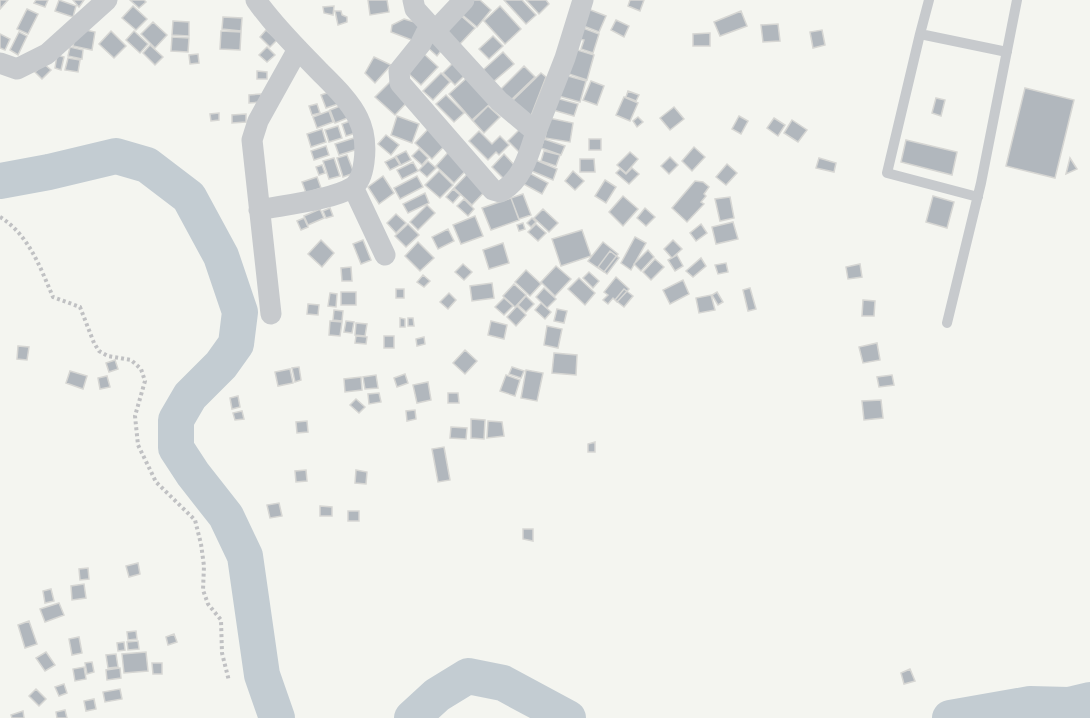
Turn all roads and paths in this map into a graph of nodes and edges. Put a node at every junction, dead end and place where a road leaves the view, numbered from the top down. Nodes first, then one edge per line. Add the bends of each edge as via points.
1 (107, 0) edge
2 (256, 0) edge
3 (464, 0) edge
4 (583, 0) edge
5 (929, 0) edge
6 (1017, 0) edge
7 (414, 5) edge
8 (435, 31) junction
9 (920, 34) junction
10 (298, 49) junction
11 (1007, 52) junction
12 (0, 63) edge
13 (536, 132) junction
14 (353, 186) junction
15 (978, 197) junction
16 (259, 210) junction
17 (0, 217) edge
18 (385, 255) dead end
19 (271, 315) dead end
20 (947, 323) dead end
21 (229, 681) dead end

1 - 12 street via 47,54 17,69
2 - 10 street
3 - 8 street
4 - 13 street
5 - 9 lane
6 - 11 lane
7 - 8 street
8 - 13 street via 499,101
8 - 13 street via 426,33 399,71 400,83 493,190 507,188 524,167
9 - 11 lane
9 - 15 lane via 887,173
10 - 14 street via 357,115 366,146 358,182
10 - 16 street via 258,121 252,140
11 - 15 lane
14 - 16 street via 315,200
14 - 18 street
15 - 20 lane
16 - 19 street
17 - 21 path via 14,225 28,243 53,297 80,307 99,351 132,360 141,369 145,381 135,416 138,445 156,482 195,520 204,566 203,590 221,620 222,653

